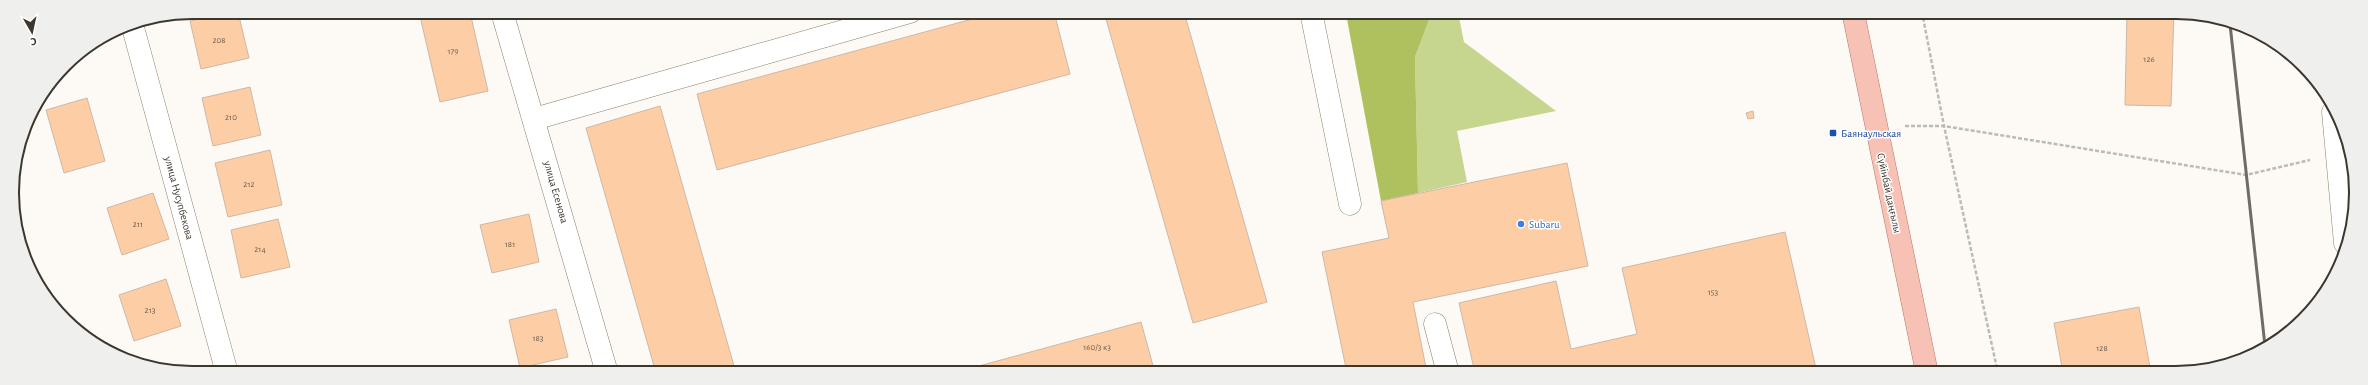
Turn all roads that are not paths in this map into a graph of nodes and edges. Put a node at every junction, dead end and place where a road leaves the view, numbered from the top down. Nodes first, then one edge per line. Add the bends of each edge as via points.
1 (504, 19) edge
2 (885, 19) edge
3 (1312, 19) edge
4 (1854, 19) edge
5 (133, 29) edge
6 (534, 119) junction
7 (2336, 127) edge
8 (2342, 152) edge
9 (1350, 204) dead end
10 (2345, 231) edge
11 (1435, 324) dead end
12 (225, 366) edge
13 (605, 366) edge
14 (1446, 366) edge
15 (1926, 366) edge

1 - 6 street, улица Есенова
2 - 6 street
3 - 9 street
4 - 15 main road, Сүйінбай даңғылы
5 - 12 street, улица Нусупбекова
6 - 13 street, улица Есенова
7 - 8 street
8 - 10 street
11 - 14 street

